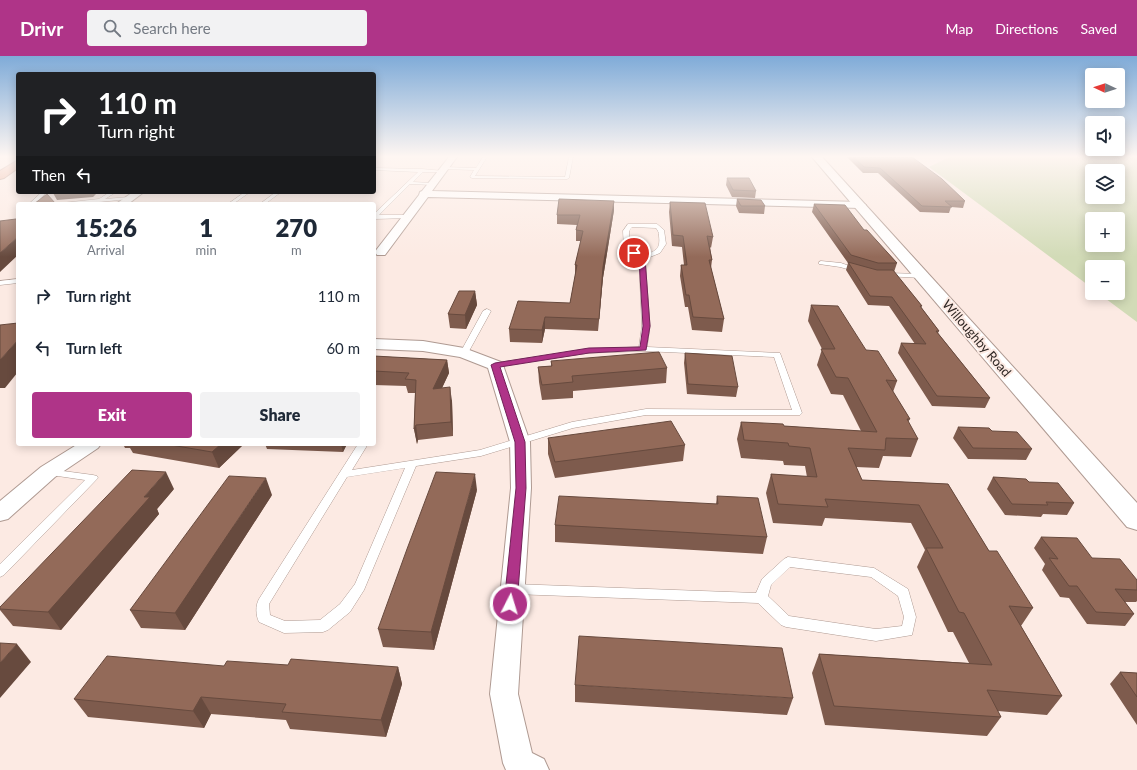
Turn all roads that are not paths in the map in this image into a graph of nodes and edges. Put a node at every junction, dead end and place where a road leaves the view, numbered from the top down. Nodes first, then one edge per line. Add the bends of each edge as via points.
1 (402, 190) edge
2 (427, 190) edge
3 (847, 190) edge
4 (43, 194) edge
5 (110, 194) edge
6 (136, 194) edge
7 (245, 194) edge
8 (275, 194) edge
9 (424, 194) junction
10 (96, 201) junction
11 (125, 201) edge
12 (34, 202) edge
13 (85, 202) edge
14 (233, 202) edge
15 (265, 202) edge
16 (860, 205) junction
17 (376, 214) edge
18 (376, 216) edge
19 (408, 217) junction
20 (381, 252) dead end
21 (642, 258) junction
22 (821, 263) dead end
23 (868, 273) edge
24 (876, 275) edge
25 (923, 276) junction
26 (16, 281) edge
27 (0, 283) edge
28 (487, 310) dead end
29 (376, 344) edge
30 (643, 349) junction
31 (464, 353) junction
32 (495, 365) junction
33 (520, 442) junction
34 (88, 446) edge
35 (362, 446) edge
36 (412, 464) junction
37 (48, 472) junction
38 (345, 474) junction
39 (0, 513) edge
40 (1137, 520) edge
41 (0, 572) edge
42 (512, 588) junction
43 (761, 598) junction
44 (522, 768) edge

1 - 17 lane
2 - 9 street
3 - 16 street, Willoughby Road
4 - 12 lane
5 - 10 lane
6 - 11 street
7 - 14 lane
8 - 15 lane
9 - 16 street
9 - 19 street
10 - 11 lane
10 - 13 lane
16 - 25 street, Willoughby Road
18 - 19 lane
19 - 20 street
21 - 21 lane via 627,248 626,231 630,225 656,226 662,230 663,244 658,252
21 - 30 lane via 646,326
22 - 23 lane via 842,265
24 - 25 lane
25 - 40 street, Willoughby Road
26 - 27 lane
28 - 31 lane
29 - 31 street via 423,346
30 - 32 lane via 589,351
30 - 33 lane via 777,355 797,413 646,412 572,425
31 - 32 street
32 - 33 street
33 - 36 lane via 481,453
33 - 42 street via 521,488
34 - 37 street
35 - 38 lane
36 - 38 lane
36 - 38 lane via 360,586 345,608 323,626 284,627 264,618 263,603
37 - 39 street
37 - 41 lane via 93,478
42 - 43 lane
42 - 44 street via 504,694
43 - 43 lane via 766,582 788,562 874,573 904,593 910,617 907,631 876,635 786,621

